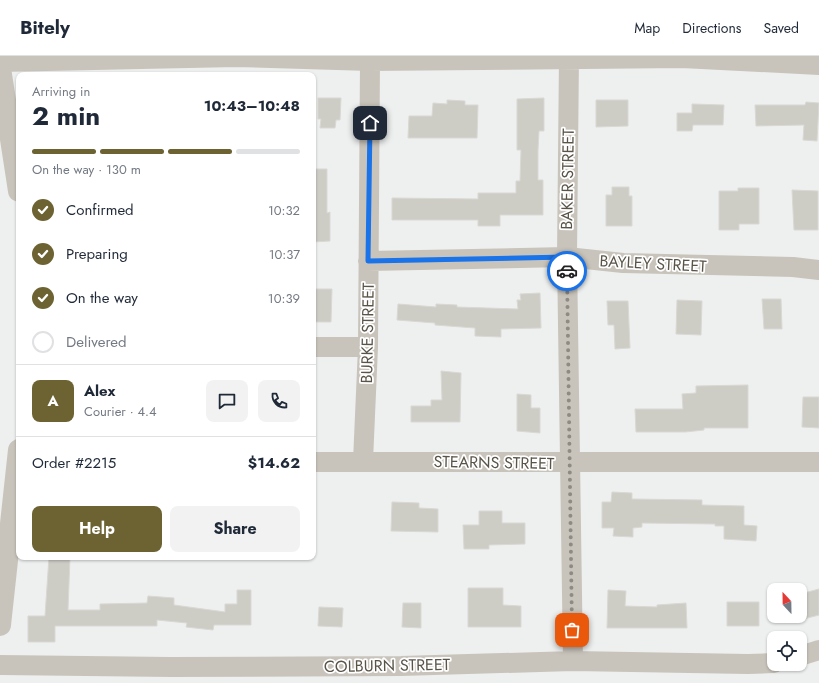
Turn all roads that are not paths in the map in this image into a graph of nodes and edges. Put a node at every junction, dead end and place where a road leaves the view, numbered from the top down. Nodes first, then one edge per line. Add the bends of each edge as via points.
1 (569, 58) edge
2 (370, 61) junction
3 (0, 62) edge
4 (819, 65) edge
5 (0, 68) edge
6 (16, 172) edge
7 (566, 257) junction
8 (368, 261) junction
9 (819, 270) edge
10 (316, 347) edge
11 (368, 347) junction
12 (363, 461) junction
13 (316, 462) edge
14 (819, 462) edge
15 (569, 463) junction
16 (16, 473) edge
17 (6, 525) edge
18 (0, 625) edge
19 (819, 650) edge
20 (807, 654) edge
21 (573, 661) junction
22 (767, 663) edge
23 (0, 664) edge
24 (401, 674) edge

1 - 2 street
1 - 4 street via 682,58
1 - 7 street, BAKER STREET
2 - 3 street via 236,58
2 - 8 street, BURKE STREET
5 - 6 street
7 - 8 street, BAYLEY STREET
7 - 9 street, BAYLEY STREET via 623,264 794,267
7 - 15 street, BAKER STREET
8 - 11 street, BURKE STREET
10 - 11 street
11 - 12 street, BURKE STREET
12 - 13 street, STEARNS STREET
12 - 15 street, STEARNS STREET
14 - 15 street, STEARNS STREET
15 - 21 street, BAKER STREET
16 - 17 street
17 - 18 street
19 - 20 street
21 - 22 street, COLBURN STREET
21 - 24 street, COLBURN STREET
23 - 24 street, COLBURN STREET

